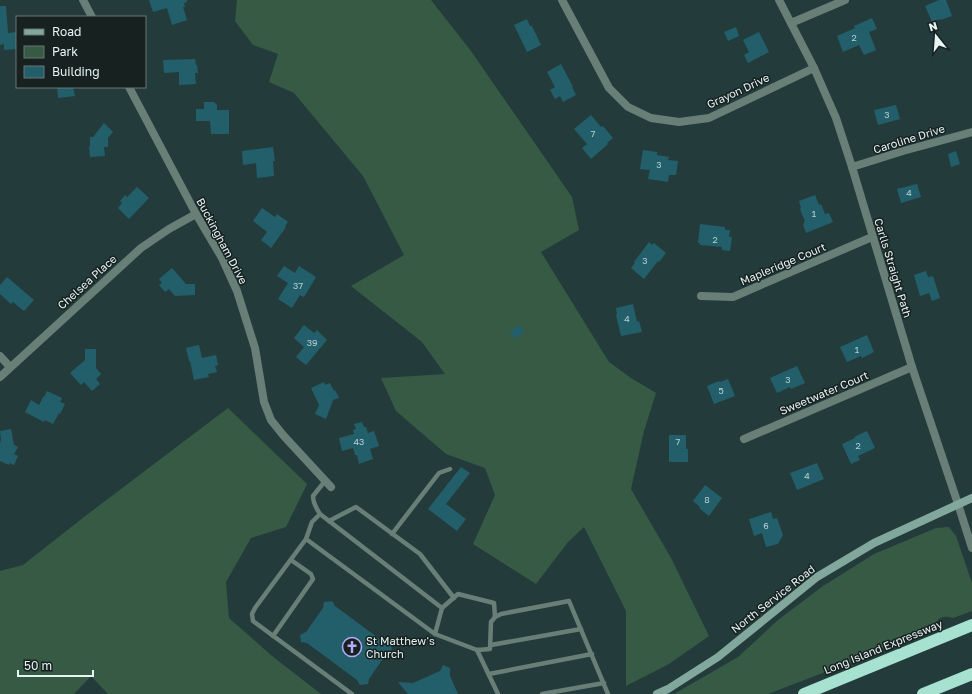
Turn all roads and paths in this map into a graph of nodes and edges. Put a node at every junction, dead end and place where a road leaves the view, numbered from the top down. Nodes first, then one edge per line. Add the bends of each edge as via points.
1 (83, 0) edge
2 (562, 0) edge
3 (779, 0) edge
4 (845, 0) edge
5 (91, 16) edge
6 (791, 23) junction
7 (814, 68) junction
8 (130, 88) edge
9 (972, 132) edge
10 (852, 167) junction
11 (196, 214) junction
12 (872, 237) junction
13 (700, 296) dead end
14 (0, 356) edge
15 (10, 367) junction
16 (912, 367) junction
17 (0, 377) edge
18 (744, 439) dead end
19 (450, 469) dead end
20 (328, 484) joint
21 (972, 498) edge
22 (958, 504) junction
23 (320, 514) junction
24 (329, 521) junction
25 (392, 534) junction
26 (306, 539) junction
27 (972, 548) edge
28 (291, 560) junction
29 (454, 598) junction
30 (442, 608) junction
31 (495, 617) junction
32 (972, 625) edge
33 (581, 629) junction
34 (435, 634) junction
35 (272, 636) junction
36 (491, 645) junction
37 (478, 650) junction
38 (592, 654) junction
39 (489, 674) junction
40 (972, 674) edge
41 (604, 683) junction
42 (352, 694) edge
43 (498, 694) edge
44 (542, 694) edge
45 (608, 694) edge
46 (657, 694) edge
47 (804, 694) edge
48 (923, 694) edge

1 - 5 street
2 - 7 street, Grayon Drive via 609,88 628,106 651,118 679,122 708,118
3 - 6 street, Carlls Straight Path
4 - 6 street
6 - 7 street, Carlls Straight Path
7 - 10 street, Carlls Straight Path via 836,118
8 - 11 street, Buckingham Drive
9 - 10 street, Caroline Drive
10 - 12 street, Carlls Straight Path
11 - 15 street, Chelsea Place via 141,248
11 - 20 street, Buckingham Drive via 222,258 236,291 255,348 264,402 271,420
12 - 13 street, Mapleridge Court via 733,297
12 - 16 street, Carlls Straight Path
14 - 15 street
15 - 17 street, Chelsea Place
16 - 18 street, Sweetwater Court
16 - 22 street, Carlls Straight Path
19 - 25 lane via 439,473
20 - 23 lane via 312,496
21 - 22 main road, North Service Road
22 - 27 street, Carlls Straight Path
22 - 46 main road, North Service Road via 874,543 817,577 718,657
23 - 24 lane
23 - 26 lane via 312,522
24 - 25 lane via 356,507
24 - 30 lane
25 - 29 lane via 420,554
26 - 28 lane
26 - 34 lane
28 - 35 lane via 252,614 253,621
28 - 35 lane via 311,574 313,579
29 - 30 lane
29 - 31 lane via 458,594 494,603
30 - 34 lane
31 - 33 lane via 569,601
31 - 36 lane via 491,622
32 - 47 highway, Long Island Expressway
33 - 36 lane
33 - 38 lane
34 - 37 lane
35 - 42 lane
36 - 37 lane via 490,649
37 - 39 lane
38 - 39 lane
38 - 41 lane
39 - 43 lane
40 - 48 highway
41 - 44 lane
41 - 45 lane

